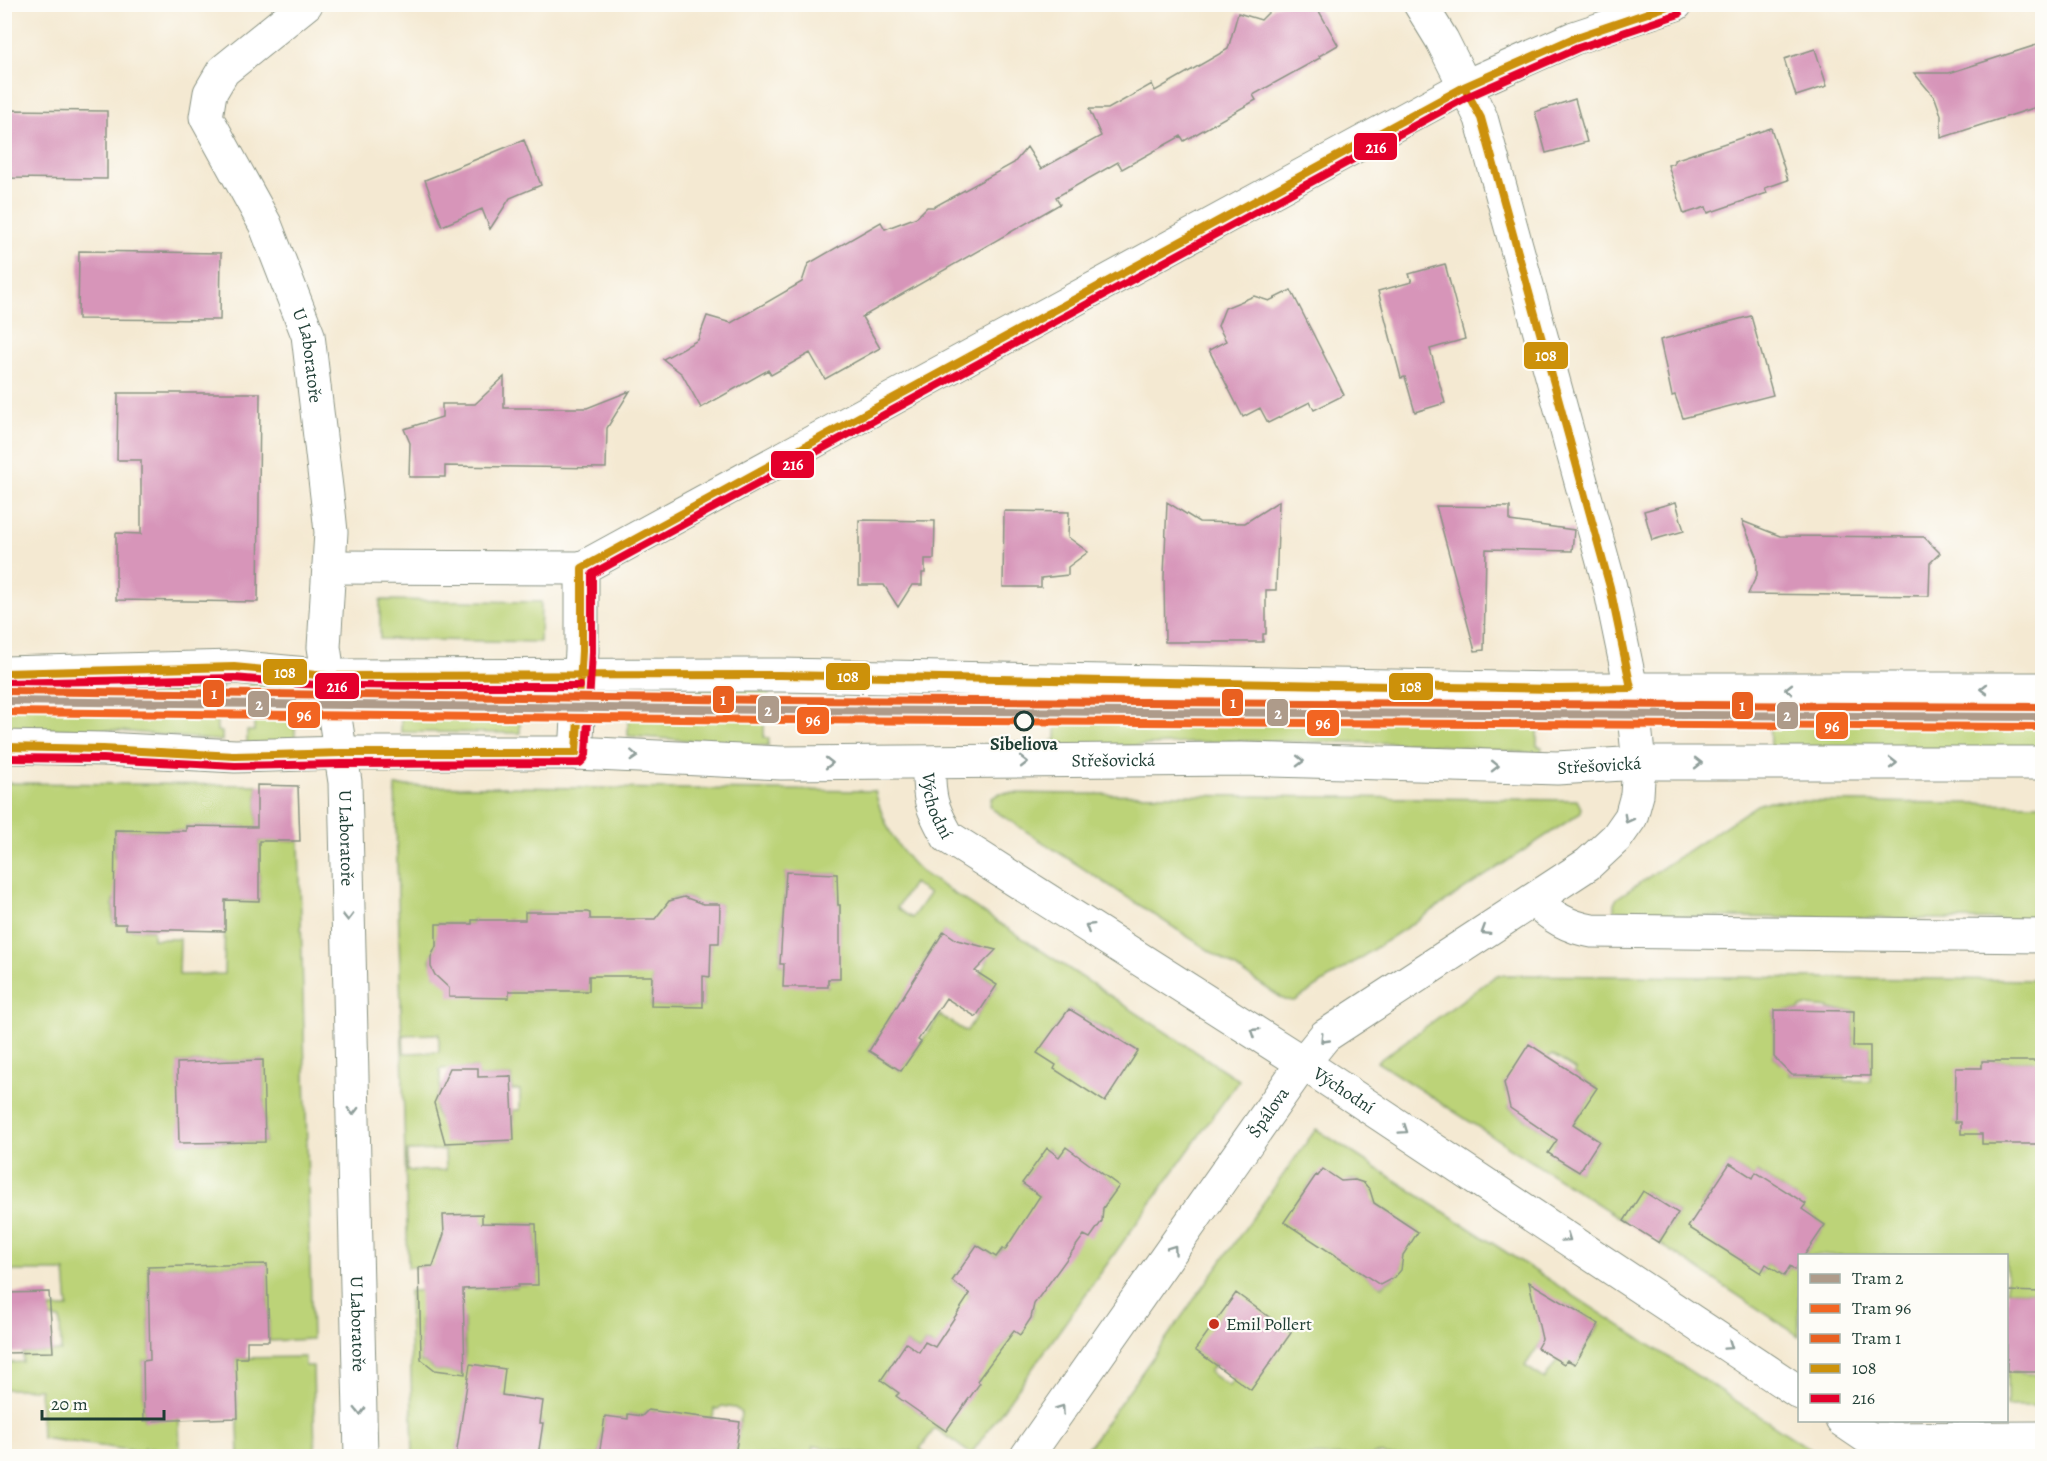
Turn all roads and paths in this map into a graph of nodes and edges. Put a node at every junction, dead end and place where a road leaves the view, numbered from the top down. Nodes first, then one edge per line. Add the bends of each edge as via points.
1 (306, 4) edge
2 (1420, 4) edge
3 (1676, 4) edge
4 (1464, 87) junction
5 (329, 567) junction
6 (582, 568) junction
7 (4, 673) edge
8 (328, 676) junction
9 (580, 676) junction
10 (1631, 688) junction
11 (2043, 689) edge
12 (4, 747) edge
13 (341, 753) junction
14 (576, 753) junction
15 (929, 763) junction
16 (1640, 763) junction
17 (2043, 764) edge
18 (1534, 900) junction
19 (2043, 936) edge
20 (1303, 1063) junction
21 (1798, 1392) edge
22 (1844, 1422) edge
23 (2043, 1438) edge
24 (1870, 1448) edge
25 (361, 1456) edge
26 (1027, 1456) edge

1 - 5 street, U Laboratoře via 223,71 210,93 206,117 265,224 308,335 331,532
2 - 4 street, Špálova
3 - 4 street via 1574,38
4 - 6 street
4 - 10 street, Špálova via 1481,118 1610,587
5 - 6 street
5 - 8 street, U Laboratoře via 324,647
6 - 9 street
7 - 8 street via 234,667
8 - 9 street
8 - 13 street, U Laboratoře
9 - 10 street via 780,675
9 - 14 street
11 -> 10 street
10 - 16 street, Špálova
12 - 13 street, Střešovická via 235,756
13 - 14 street, Střešovická
13 -> 25 street, U Laboratoře via 345,783
14 -> 15 street, Střešovická via 781,763
15 -> 16 street, Střešovická via 1241,759 1557,768
20 -> 15 street, Východní via 948,837 933,811
16 -> 17 street, Střešovická
16 -> 18 street, Špálova via 1631,817 1617,837 1588,864
18 - 19 street via 1559,921 1592,931
18 -> 20 street, Špálova via 1325,1036
20 -> 21 street, Východní
26 -> 20 street, Špálova
22 - 24 street
23 - 24 street

